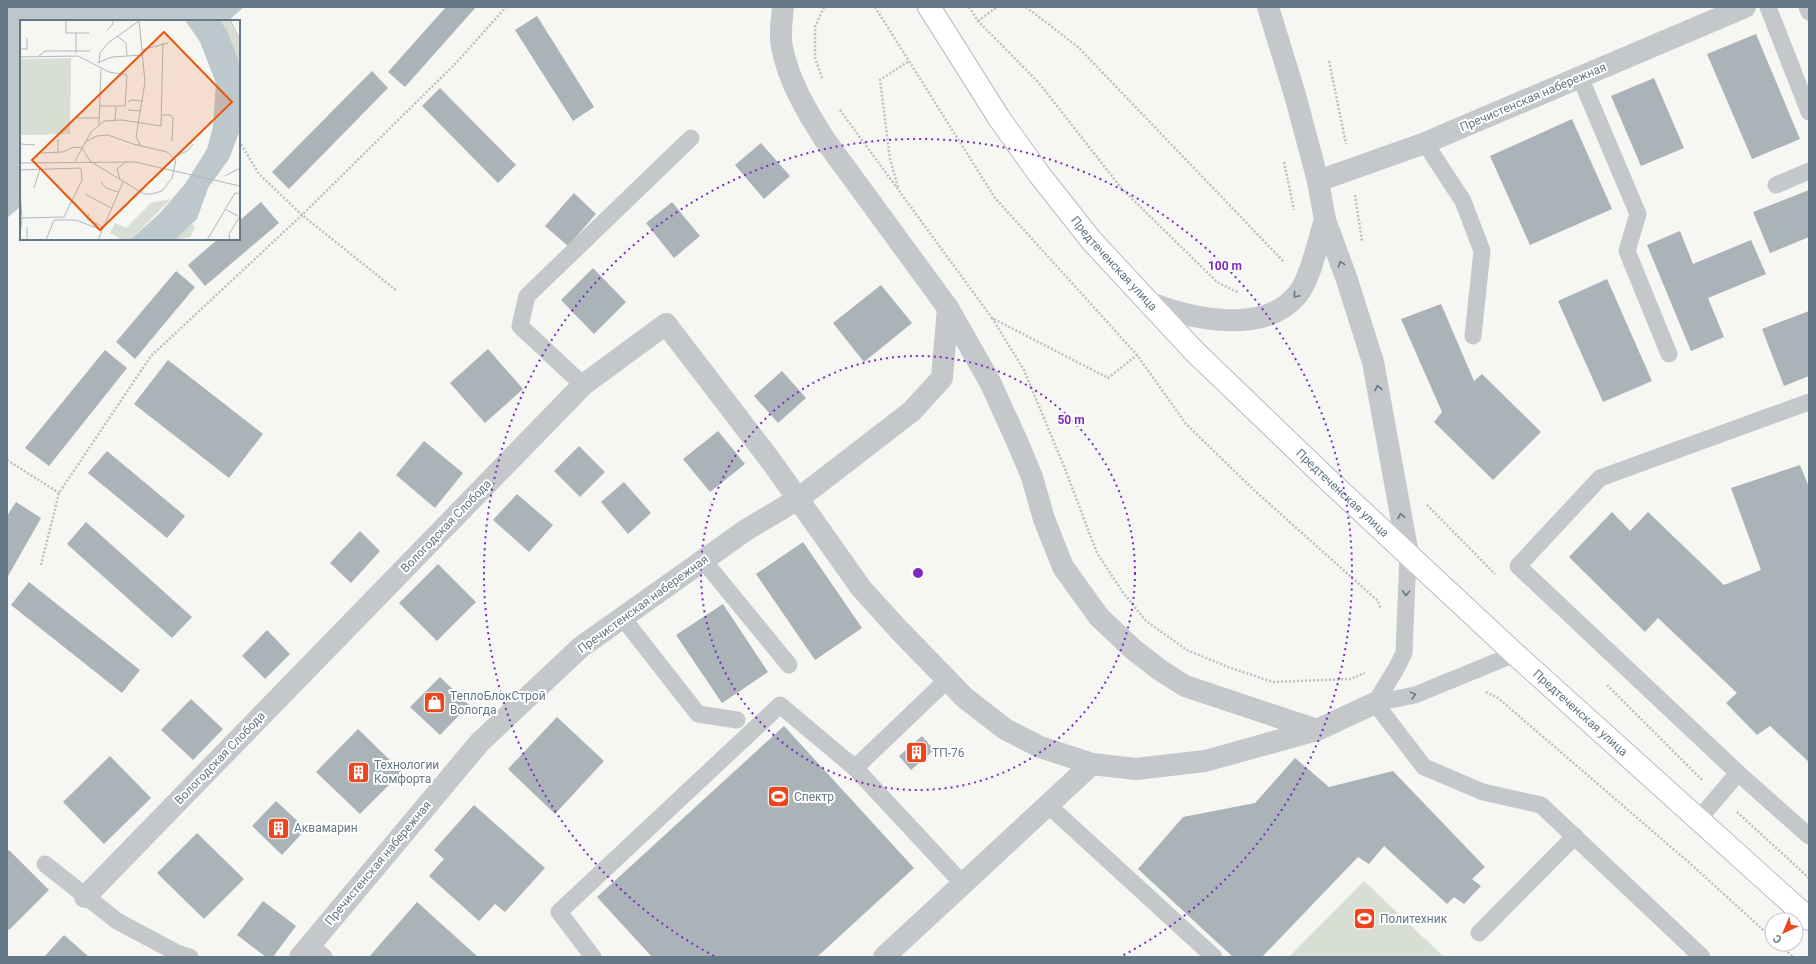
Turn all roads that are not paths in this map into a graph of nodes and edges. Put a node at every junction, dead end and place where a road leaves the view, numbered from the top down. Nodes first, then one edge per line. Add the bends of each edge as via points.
1 (1268, 7) edge
2 (1745, 7) edge
3 (1768, 7) edge
4 (1807, 7) edge
5 (778, 9) edge
6 (931, 11) edge
7 (1809, 12) edge
8 (1580, 77) junction
9 (1809, 112) edge
10 (691, 138) dead end
11 (1425, 143) junction
12 (1809, 171) edge
13 (1318, 181) junction
14 (1776, 184) dead end
15 (1325, 220) junction
16 (1148, 302) junction
17 (948, 308) junction
18 (1473, 336) dead end
19 (1669, 354) dead end
20 (584, 385) junction
21 (1808, 405) edge
22 (798, 499) junction
23 (1408, 554) junction
24 (703, 560) junction
25 (622, 617) junction
26 (1515, 654) junction
27 (789, 665) dead end
28 (947, 680) junction
29 (1375, 703) junction
30 (737, 720) dead end
31 (1317, 730) junction
32 (1092, 764) junction
33 (855, 768) junction
34 (1738, 773) junction
35 (1048, 805) junction
36 (1699, 819) junction
37 (1575, 836) junction
38 (1809, 836) edge
39 (46, 864) dead end
40 (963, 884) junction
41 (84, 896) junction
42 (1809, 919) edge
43 (1479, 933) dead end
44 (311, 953) edge
45 (190, 957) edge
46 (593, 957) edge
47 (884, 957) edge
48 (1214, 957) edge
49 (1702, 957) edge

1 - 13 street
2 - 8 street, Пречистенская набережная
3 - 9 lane
4 - 7 lane
5 - 17 street via 782,47 807,112 834,153
6 - 16 street, Предтеченская улица via 999,118 1040,174 1091,240
8 - 11 street, Пречистенская набережная
8 - 19 lane via 1638,214 1627,251
10 - 20 lane via 527,296 520,326
11 - 13 street, Пречистенская набережная
11 - 18 lane via 1463,201 1482,251
12 - 14 lane
13 - 15 street
15 -> 16 street via 1305,282 1298,294 1279,309 1254,319 1212,319 1168,310
23 -> 15 street via 1373,362
16 - 23 street, Предтеченская улица via 1228,386
17 - 22 street, Пречистенская набережная via 942,378 912,411
17 - 31 street via 990,382 1016,439 1063,567 1099,617 1134,650 1185,686
20 - 22 street, Вологодская Слобода via 666,324
20 - 41 street, Вологодская Слобода
21 - 34 lane via 1600,478 1518,566
22 - 24 street, Пречистенская набережная via 746,530
22 - 28 street via 862,588
23 - 26 street, Предтеченская улица
23 -> 29 lane via 1404,653
24 - 25 street, Пречистенская набережная
24 - 27 lane
25 - 30 lane via 698,714
25 - 44 street, Пречистенская набережная via 581,647 480,742
29 -> 26 lane via 1415,695
26 - 36 street, Предтеченская улица
28 - 32 street via 965,698 1005,729 1040,747
28 - 33 lane
29 - 31 street
29 - 37 lane via 1424,767 1483,792 1542,805
31 - 32 street via 1205,761 1136,769
32 - 35 street
33 - 40 lane
33 - 46 lane via 780,705 559,912
34 - 36 lane
34 - 38 lane
35 - 40 street
35 - 48 lane
36 - 42 street, Предтеченская улица
37 - 43 lane
37 - 49 lane
39 - 41 lane
40 - 47 street
41 - 45 lane via 117,921 177,953

